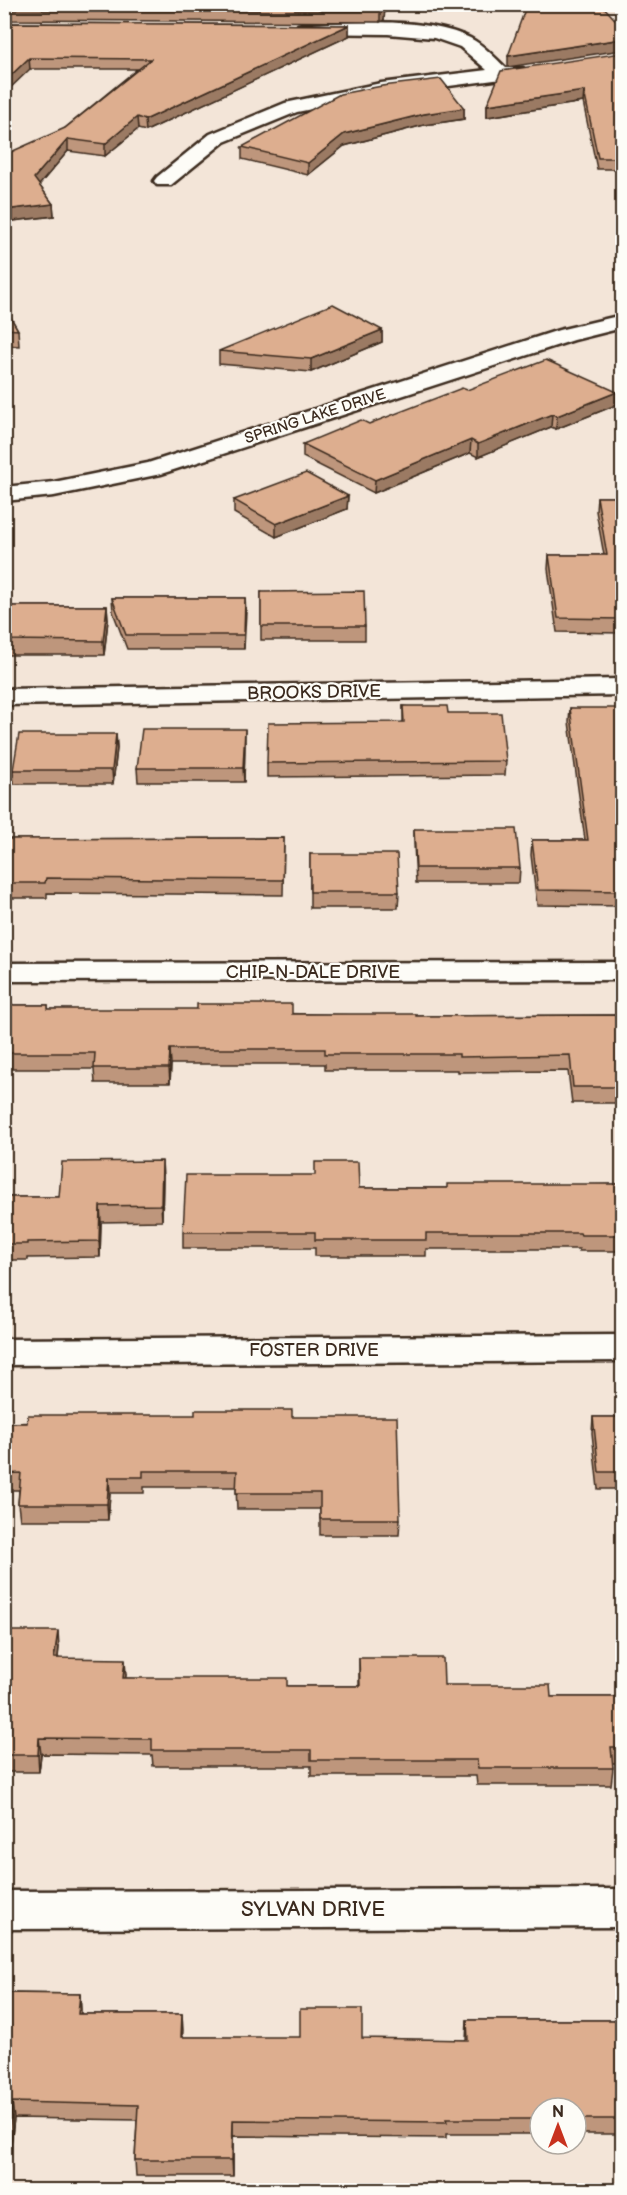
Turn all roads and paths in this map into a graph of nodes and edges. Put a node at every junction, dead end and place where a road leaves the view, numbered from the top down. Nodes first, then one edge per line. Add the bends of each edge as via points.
1 (284, 29) edge
2 (531, 71) edge
3 (502, 74) junction
4 (164, 181) dead end
5 (622, 322) edge
6 (4, 494) edge
7 (622, 687) edge
8 (4, 698) edge
9 (622, 971) edge
10 (4, 972) edge
11 (622, 1348) edge
12 (4, 1352) edge
13 (622, 1908) edge
14 (4, 1910) edge

1 - 3 street via 400,30 441,35 465,42
2 - 3 street
3 - 4 street via 381,89 292,107 217,138
5 - 6 street, SPRING LAKE DRIVE via 567,334 153,469 54,489
7 - 8 street, BROOKS DRIVE
9 - 10 street, CHIP-N-DALE DRIVE
11 - 12 street, FOSTER DRIVE
13 - 14 street, SYLVAN DRIVE

